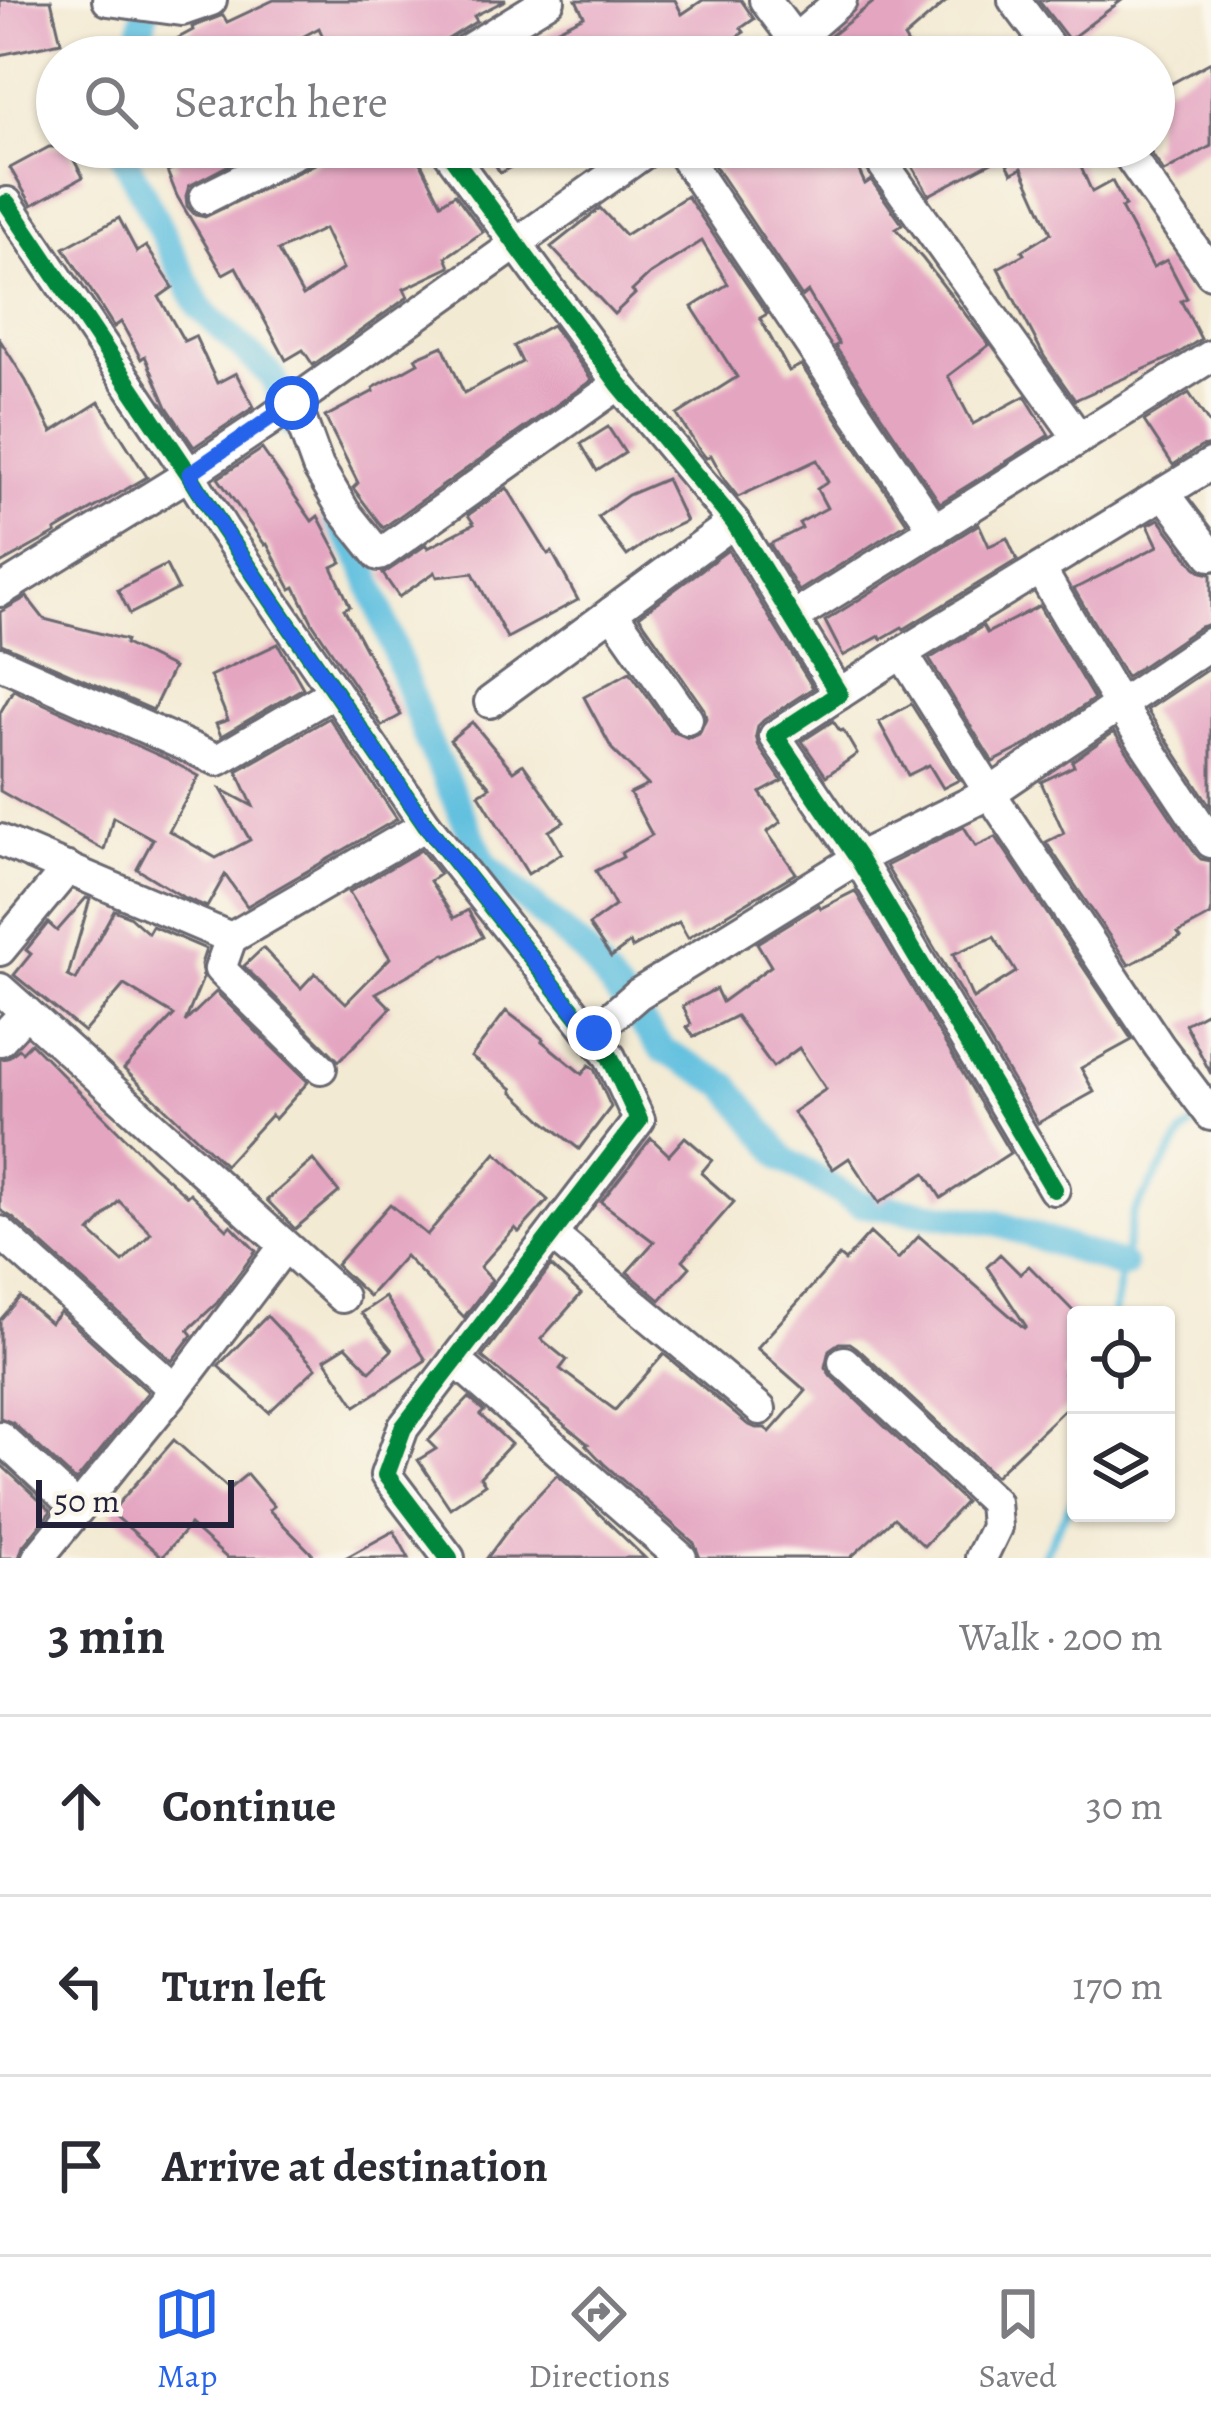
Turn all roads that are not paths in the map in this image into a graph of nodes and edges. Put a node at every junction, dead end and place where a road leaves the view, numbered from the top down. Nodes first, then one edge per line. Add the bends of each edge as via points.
1 (108, 0) edge
2 (549, 0) edge
3 (765, 0) edge
4 (841, 0) edge
5 (1014, 0) edge
6 (197, 5) edge
7 (490, 36) edge
8 (784, 36) edge
9 (806, 36) edge
10 (1041, 36) edge
11 (264, 168) edge
12 (460, 168) edge
13 (623, 168) edge
14 (692, 168) edge
15 (886, 168) edge
16 (1139, 168) edge
17 (205, 198) dead end
18 (7, 203) dead end
19 (515, 245) junction
20 (1206, 254) edge
21 (1211, 356) edge
22 (619, 384) junction
23 (284, 409) junction
24 (1078, 437) junction
25 (1211, 464) edge
26 (189, 474) junction
27 (1165, 494) junction
28 (734, 522) junction
29 (934, 530) junction
30 (1211, 555) edge
31 (1040, 569) junction
32 (0, 591) edge
33 (612, 612) junction
34 (794, 617) junction
35 (1211, 643) edge
36 (902, 653) junction
37 (0, 663) edge
38 (334, 692) junction
39 (839, 694) junction
40 (490, 702) dead end
41 (1119, 704) junction
42 (688, 719) dead end
43 (990, 793) junction
44 (426, 825) junction
45 (0, 840) edge
46 (1211, 842) edge
47 (858, 858) junction
48 (68, 868) junction
49 (231, 938) junction
50 (0, 950) edge
51 (0, 989) edge
52 (26, 1012) junction
53 (593, 1034) junction
54 (0, 1040) edge
55 (321, 1068) dead end
56 (1211, 1114) edge
57 (1054, 1189) dead end
58 (0, 1232) edge
59 (552, 1235) junction
60 (284, 1247) junction
61 (342, 1297) dead end
62 (455, 1360) junction
63 (844, 1362) dead end
64 (175, 1390) junction
65 (760, 1409) dead end
66 (0, 1437) edge
67 (77, 1508) junction
68 (38, 1558) edge
69 (448, 1558) edge
70 (681, 1558) edge
71 (981, 1558) edge

1 - 6 street
2 - 7 street
3 - 8 street
4 - 9 street
5 - 10 street
11 - 17 street
12 - 19 street
13 - 19 street
14 - 29 street
15 - 24 street
16 - 20 street
18 - 26 street
19 - 22 street
19 - 23 street
21 - 24 street
22 - 23 street via 379,555
22 - 28 street
23 - 26 street
24 - 29 street
25 - 27 street
26 - 32 street
26 - 38 street
27 - 30 street
27 - 31 street
28 - 33 street
28 - 34 street
29 - 34 street
31 - 36 street
31 - 41 street
33 - 40 street
33 - 42 street
34 - 39 street
35 - 41 street
36 - 39 street
36 - 43 street
37 - 38 street via 218,760
38 - 44 street
39 - 47 street via 775,736
41 - 43 street
41 - 46 street
43 - 47 street
43 - 56 street
44 - 49 street
44 - 53 street
45 - 48 street
47 - 53 street via 638,994
47 - 57 street
48 - 49 street
48 - 50 street
49 - 55 street via 220,969
51 - 52 street
52 - 54 street
52 - 60 street
53 - 59 street via 639,1120
58 - 64 street
59 - 62 street
59 - 65 street
60 - 61 street
60 - 64 street
62 - 69 street via 403,1428 386,1475
62 - 70 street
63 - 71 street via 994,1502 996,1527
64 - 67 street
66 - 67 street
67 - 68 street

